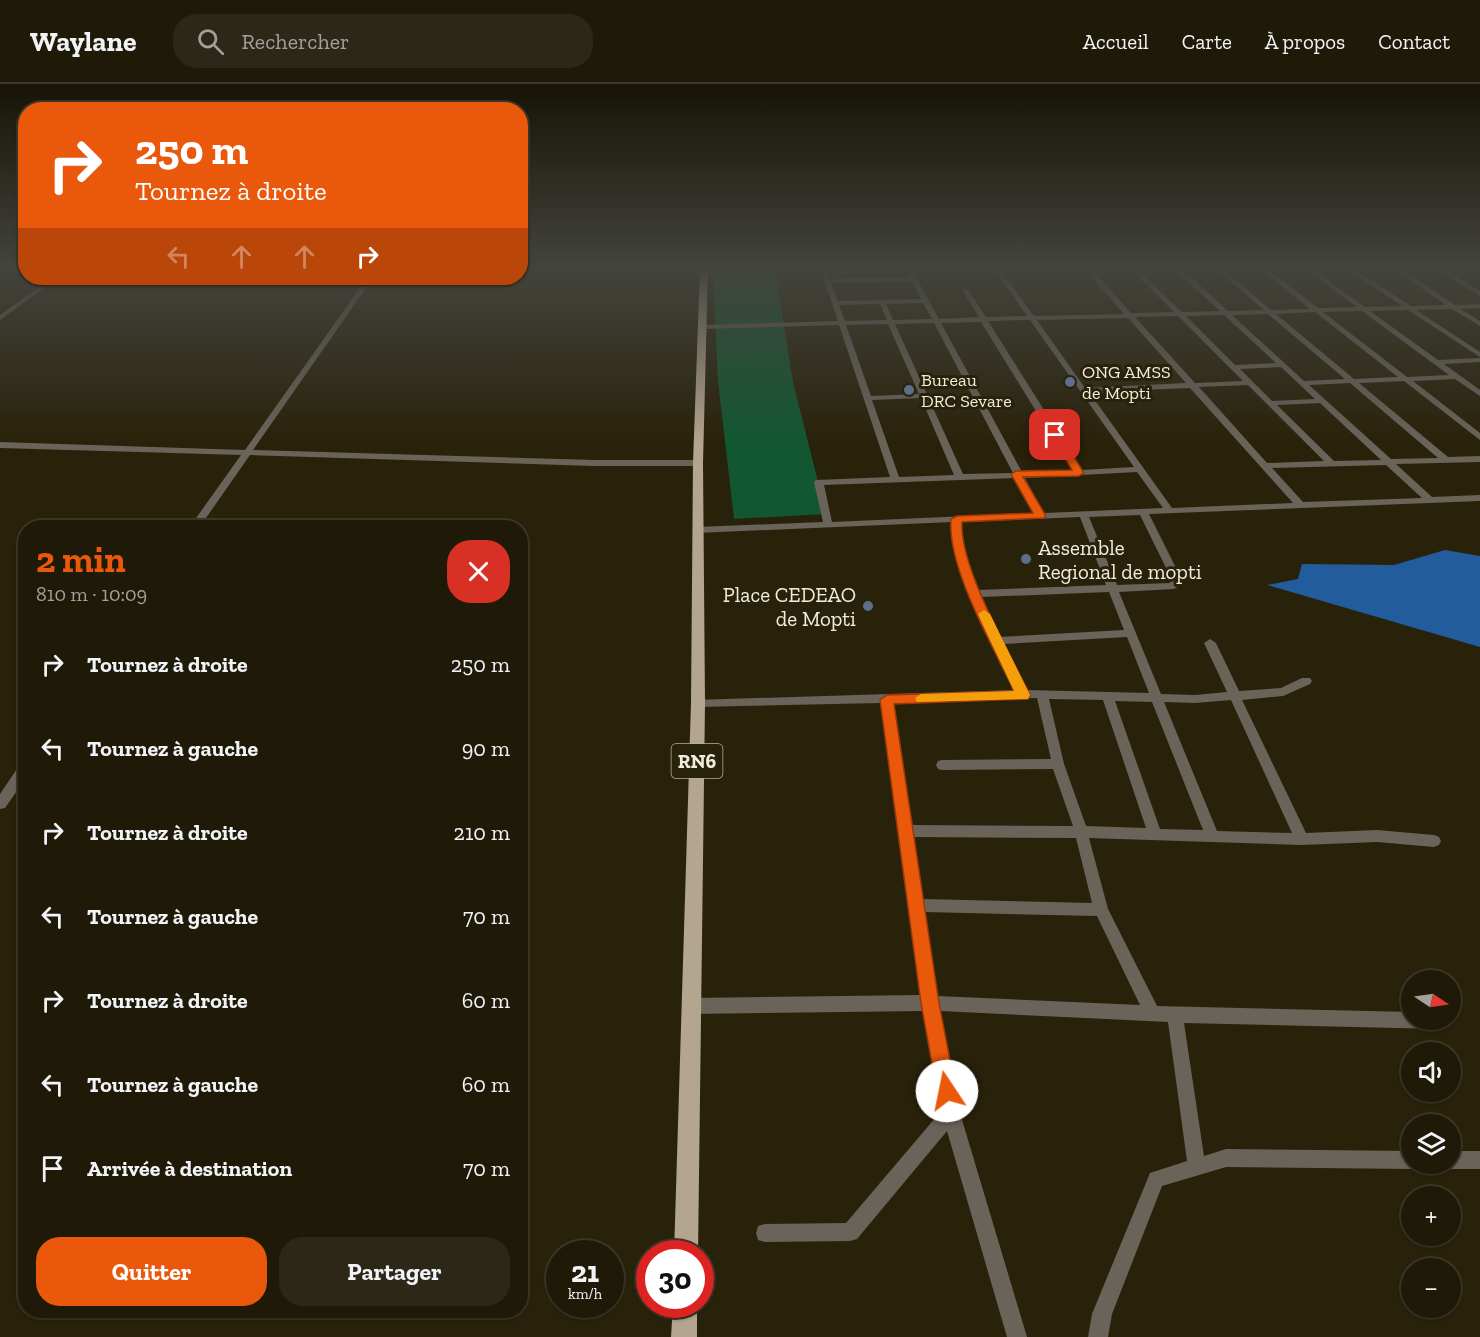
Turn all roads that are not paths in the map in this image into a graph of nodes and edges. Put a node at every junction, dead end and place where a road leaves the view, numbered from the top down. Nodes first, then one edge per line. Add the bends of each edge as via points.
1 (336, 326) edge
2 (727, 326) edge
3 (844, 326) edge
4 (893, 326) edge
5 (940, 326) edge
6 (988, 326) edge
7 (1038, 326) edge
8 (1139, 326) edge
9 (1192, 326) edge
10 (1242, 326) edge
11 (1288, 326) edge
12 (1339, 326) edge
13 (1390, 326) edge
14 (1436, 326) edge
15 (702, 327) joint
16 (1480, 358) edge
17 (1438, 362) junction
18 (1283, 365) junction
19 (1233, 367) junction
20 (1459, 377) junction
21 (1407, 379) junction
22 (1353, 381) junction
23 (1250, 383) junction
24 (1303, 383) junction
25 (1193, 386) junction
26 (1084, 390) junction
27 (1480, 394) edge
28 (924, 396) junction
29 (868, 398) junction
30 (1322, 401) junction
31 (1270, 403) junction
32 (1480, 437) edge
33 (0, 445) edge
34 (249, 451) junction
35 (1480, 459) edge
36 (1446, 460) junction
37 (1388, 461) junction
38 (698, 463) junction
39 (1331, 464) junction
40 (1265, 466) junction
41 (1140, 469) junction
42 (1079, 473) junction
43 (1016, 474) junction
44 (959, 476) junction
45 (895, 478) junction
46 (1480, 498) edge
47 (1430, 500) junction
48 (1300, 505) junction
49 (1169, 510) junction
50 (1143, 512) junction
51 (1083, 514) junction
52 (1041, 516) junction
53 (957, 519) junction
54 (200, 520) edge
55 (828, 524) junction
56 (698, 530) junction
57 (1114, 589) junction
58 (975, 594) junction
59 (1132, 633) junction
60 (997, 641) junction
61 (1210, 643) dead end
62 (1306, 681) dead end
63 (1042, 694) junction
64 (1023, 695) junction
65 (1235, 695) junction
66 (1107, 696) junction
67 (1157, 698) junction
68 (887, 700) junction
69 (698, 703) junction
70 (1058, 764) junction
71 (942, 765) dead end
72 (18, 778) edge
73 (0, 804) edge
74 (905, 831) junction
75 (1081, 832) junction
76 (1155, 834) junction
77 (1212, 836) junction
78 (1302, 839) junction
79 (1434, 841) dead end
80 (916, 905) junction
81 (1101, 910) junction
82 (930, 1003) junction
83 (692, 1006) junction
84 (1152, 1014) junction
85 (1176, 1015) junction
86 (1401, 1020) edge
87 (951, 1113) junction
88 (1401, 1160) edge
89 (1461, 1160) edge
90 (1480, 1160) edge
91 (1197, 1168) junction
92 (765, 1233) dead end
93 (686, 1240) edge
94 (685, 1318) edge
95 (684, 1337) edge
96 (1017, 1337) edge
97 (1098, 1337) edge

1 - 34 street
2 - 15 street
3 - 29 street
4 - 28 street
5 - 43 street
6 - 42 street
7 - 26 street
8 - 25 street
9 - 19 street
10 - 18 street
11 - 22 street
12 - 21 street
13 - 17 street
14 - 16 street
15 - 38 main road, RN6
16 - 17 street
17 - 20 street
18 - 19 street
18 - 24 street
19 - 23 street
20 - 21 street
20 - 27 street
21 - 22 street
21 - 32 street
22 - 24 street
22 - 36 street
23 - 25 street
23 - 31 street
24 - 30 street
25 - 26 street
25 - 40 street
26 - 41 street
28 - 29 street
28 - 44 street
29 - 45 street
30 - 31 street
30 - 37 street
31 - 39 street
33 - 34 street
34 - 38 street via 594,464
34 - 54 street
35 - 36 street
36 - 37 street
37 - 39 street
37 - 47 street
38 - 56 main road, RN6
39 - 40 street
40 - 48 street
41 - 42 street
41 - 49 street
42 - 43 street
43 - 44 street
43 - 52 street
44 - 45 street
45 - 55 street via 819,482
46 - 47 street
47 - 48 street
48 - 49 street
49 - 50 street
50 - 51 street
50 - 57 street via 1176,578 1174,586
51 - 52 street
51 - 57 street
52 - 53 street
53 - 55 street
53 - 58 street via 955,537
55 - 56 street
56 - 69 main road, RN6
57 - 58 street
57 - 59 street
58 - 60 street
59 - 60 street
59 - 67 street
60 - 64 street
61 - 65 street
62 - 65 street via 1283,692
63 - 64 street
63 - 66 street
63 - 70 street
64 - 68 street
65 - 67 street
65 - 78 street
66 - 67 street
66 - 76 street
67 - 77 street
68 - 69 street
68 - 74 street
69 - 83 main road, RN6
70 - 71 street
70 - 75 street
72 - 73 street
74 - 75 street
74 - 80 street
75 - 76 street
75 - 81 street
76 - 77 street
77 - 78 street
78 - 79 street via 1377,836
80 - 81 street
80 - 82 street
81 - 84 street
82 - 83 street
82 - 84 street
82 - 87 street
83 - 93 main road, RN6
84 - 85 street
85 - 86 street
85 - 91 street
87 - 92 street via 850,1232
87 - 96 street
88 - 91 street via 1226,1158
89 - 90 street
91 - 97 street via 1156,1179 1102,1314
94 - 95 main road

